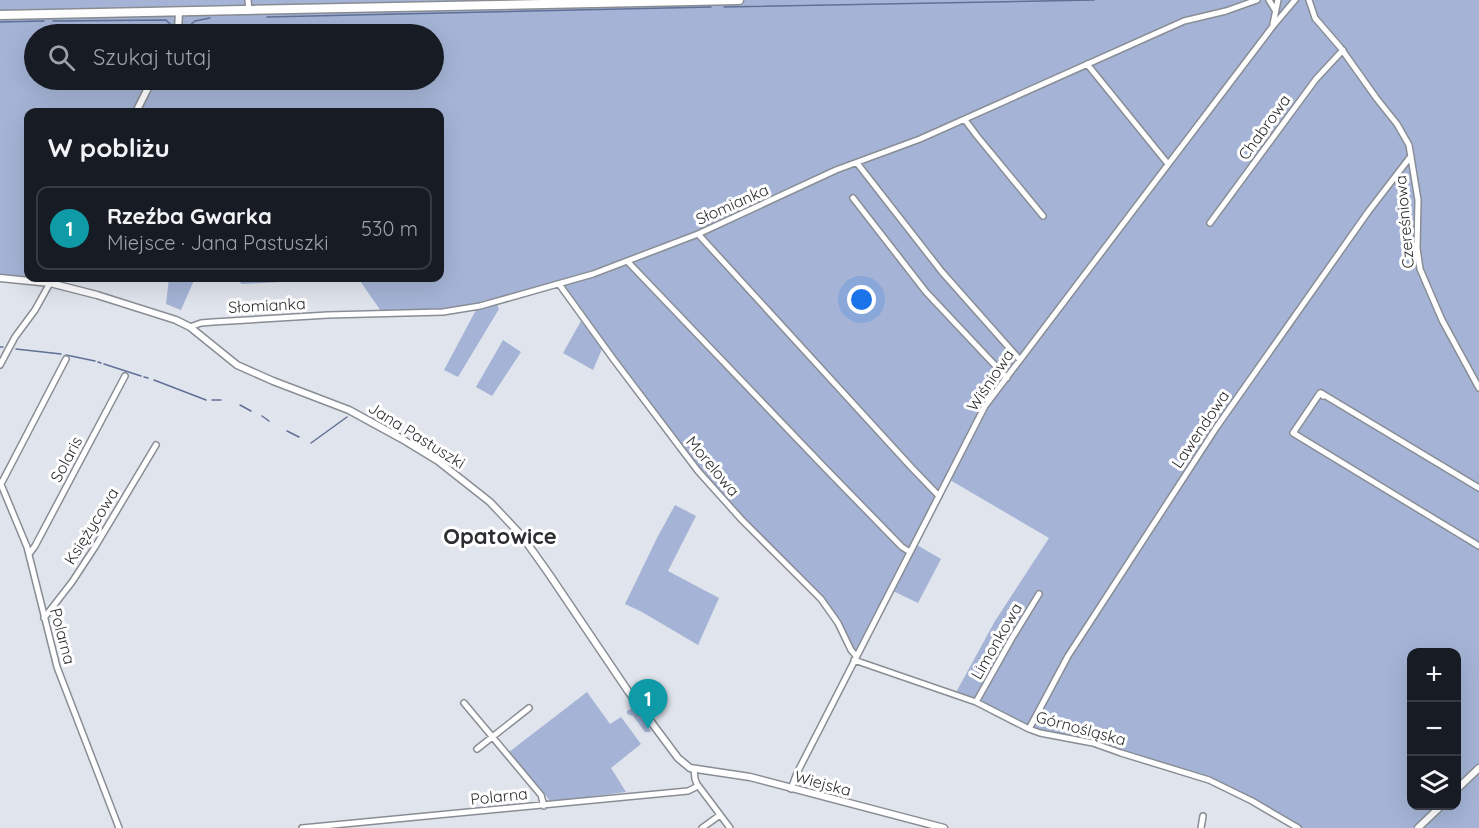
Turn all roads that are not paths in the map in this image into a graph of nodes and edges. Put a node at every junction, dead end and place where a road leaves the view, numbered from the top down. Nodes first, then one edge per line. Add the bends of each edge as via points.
1 (248, 0) edge
2 (739, 0) edge
3 (1257, 0) edge
4 (1269, 0) edge
5 (1278, 0) edge
6 (1288, 0) edge
7 (1295, 0) edge
8 (1309, 0) edge
9 (1288, 8) junction
10 (249, 10) junction
11 (1275, 10) junction
12 (179, 12) junction
13 (0, 15) edge
14 (178, 24) edge
15 (1273, 26) junction
16 (1343, 50) junction
17 (1087, 64) junction
18 (147, 90) edge
19 (138, 108) edge
20 (965, 120) junction
21 (1411, 156) junction
22 (857, 163) junction
23 (1168, 164) junction
24 (853, 198) dead end
25 (1043, 216) dead end
26 (1210, 223) dead end
27 (698, 234) junction
28 (628, 262) junction
29 (0, 278) edge
30 (24, 279) edge
31 (50, 282) edge
32 (57, 282) edge
33 (559, 284) junction
34 (190, 327) junction
35 (66, 359) dead end
36 (1020, 360) junction
37 (0, 365) edge
38 (126, 376) dead end
39 (1007, 378) junction
40 (1479, 388) edge
41 (156, 445) dead end
42 (0, 483) edge
43 (1479, 488) edge
44 (939, 496) junction
45 (1479, 546) edge
46 (910, 552) junction
47 (29, 554) junction
48 (1039, 594) dead end
49 (44, 618) junction
50 (855, 658) junction
51 (976, 702) junction
52 (464, 703) dead end
53 (529, 708) dead end
54 (1029, 729) junction
55 (493, 737) junction
56 (477, 749) dead end
57 (1479, 768) edge
58 (694, 769) junction
59 (1461, 785) edge
60 (698, 786) junction
61 (791, 789) junction
62 (544, 806) junction
63 (1437, 810) edge
64 (720, 815) junction
65 (1203, 816) dead end
66 (119, 828) edge
67 (302, 828) edge
68 (702, 828) edge
69 (730, 828) edge
70 (944, 828) edge
71 (1202, 828) edge
72 (1298, 828) edge
73 (1418, 828) edge

1 - 10 street
2 - 10 highway
3 - 17 street, Słomianka via 1184,21
4 - 11 street
5 - 11 street
6 - 9 street
7 - 9 street, Wiśniowa
8 - 16 street, Czereśniowa via 1315,18
9 - 15 street, Wiśniowa
10 - 12 highway
11 - 15 street
12 - 13 highway
12 - 14 street
15 - 23 street, Wiśniowa
16 - 21 street, Czereśniowa via 1397,124
16 - 26 street, Chabrowa via 1316,79
17 - 20 street, Słomianka
17 - 23 street
18 - 19 street
20 - 22 street, Słomianka
20 - 25 street
21 - 40 street, Czereśniowa via 1418,200 1420,269
21 - 54 street, Lawendowa via 1216,428 1068,656
22 - 27 street, Słomianka
22 - 36 street via 942,272
23 - 36 street, Wiśniowa
24 - 39 street via 926,291
27 - 28 street, Słomianka
27 - 44 street
28 - 33 street, Słomianka
28 - 46 street
29 - 30 street, Jana Pastuszki
31 - 37 street
32 - 34 street, Jana Pastuszki
33 - 34 street, Słomianka via 462,310 213,322
33 - 50 street, Morelowa via 698,471 820,599 838,623
34 - 58 street, Jana Pastuszki via 249,371 349,410 402,439 438,461 490,502 536,554 668,746 681,762
35 - 42 street
36 - 39 street, Wiśniowa
38 - 47 street, Solaris
39 - 44 street, Wiśniowa via 986,406
41 - 49 street, Księżycowa via 90,556
42 - 47 street, Polarna
43 - 45 street via 1322,395 1293,433
44 - 46 street, Wiśniowa
46 - 50 street, Wiśniowa
47 - 49 street, Polarna
48 - 51 street, Limonkowa
49 - 66 street, Polarna via 57,667
50 - 51 street, Górnośląska
50 - 61 street, Wiśniowa
51 - 54 street, Górnośląska
52 - 55 street
53 - 55 street
54 - 72 street, Górnośląska via 1100,745 1209,780
55 - 56 street
55 - 62 street via 541,795
57 - 59 street
58 - 60 street
58 - 61 street, Wiejska via 734,774
60 - 62 street, Polarna via 688,791
60 - 64 street
61 - 70 street, Wiejska
62 - 67 street, Polarna
63 - 73 street
64 - 68 street
64 - 69 street
65 - 71 street

